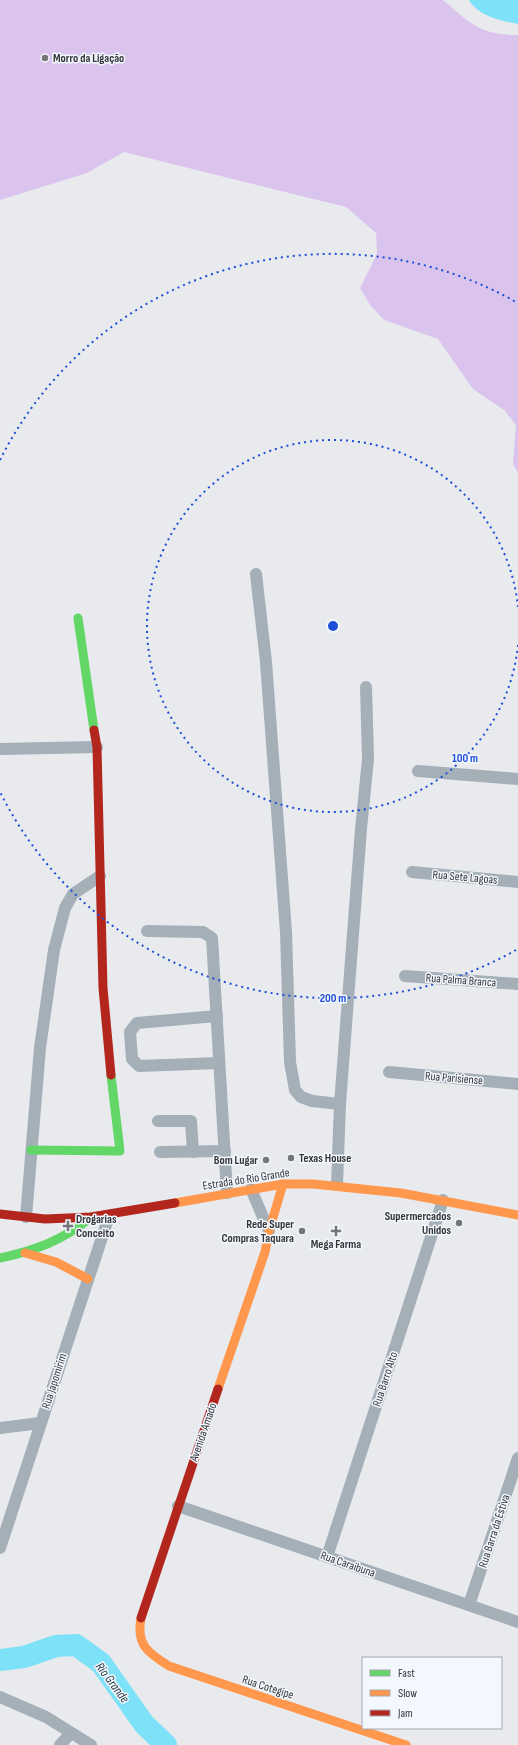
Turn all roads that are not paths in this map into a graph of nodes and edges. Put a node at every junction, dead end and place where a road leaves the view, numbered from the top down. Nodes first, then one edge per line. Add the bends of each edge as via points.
1 (256, 574) dead end
2 (78, 618) dead end
3 (366, 687) dead end
4 (96, 747) junction
5 (0, 749) edge
6 (418, 771) dead end
7 (518, 779) edge
8 (412, 872) dead end
9 (100, 876) junction
10 (518, 882) edge
11 (147, 931) dead end
12 (405, 976) dead end
13 (518, 984) edge
14 (217, 1016) junction
15 (219, 1063) junction
16 (389, 1072) dead end
17 (518, 1084) edge
18 (340, 1104) junction
19 (158, 1121) dead end
20 (31, 1150) junction
21 (225, 1151) junction
22 (160, 1152) dead end
23 (193, 1152) junction
24 (283, 1184) junction
25 (338, 1185) junction
26 (251, 1189) junction
27 (227, 1193) junction
28 (443, 1200) junction
29 (0, 1214) edge
30 (518, 1215) edge
31 (109, 1216) junction
32 (26, 1217) junction
33 (91, 1218) junction
34 (268, 1231) junction
35 (25, 1253) junction
36 (0, 1258) edge
37 (88, 1279) junction
38 (40, 1423) junction
39 (0, 1428) edge
40 (518, 1458) edge
41 (178, 1506) junction
42 (0, 1548) edge
43 (327, 1557) junction
44 (469, 1605) junction
45 (518, 1622) edge
46 (138, 1632) joint
47 (2, 1701) edge
48 (71, 1732) junction
49 (60, 1745) edge
50 (91, 1745) edge
51 (406, 1745) edge

1 - 18 street via 266,662 286,932 290,1062 295,1090 301,1097
2 - 4 street
3 - 18 street via 368,759
4 - 5 street
4 - 9 street
6 - 7 street
8 - 10 street, Rua Sete Lagoas
9 - 20 street via 74,894 65,908 54,950 40,1048
9 - 20 street via 106,1038 120,1150
11 - 14 street via 203,932 212,938
12 - 13 street, Rua Palma Branca
14 - 15 street
14 - 15 street via 137,1023 130,1032 132,1059 139,1066
15 - 21 street
16 - 17 street, Rua Parisiense
18 - 25 street
19 - 23 street via 191,1121
20 - 32 street
21 - 23 street
21 - 27 street
22 - 23 street
24 - 25 street, Estrada do Rio Grande
24 - 26 street, Estrada do Rio Grande
24 - 34 street, Avenida Amado
25 - 28 street, Estrada do Rio Grande
26 - 27 street, Estrada do Rio Grande
26 - 34 street
27 - 31 street, Estrada do Rio Grande
28 - 30 street, Estrada do Rio Grande
28 - 43 street, Rua Barro Alto
29 - 32 street, Estrada do Rio Grande
31 - 33 street, Estrada do Rio Grande
31 - 37 street, Rua Japomirim
32 - 33 street, Estrada do Rio Grande
33 - 35 street via 61,1240
34 - 41 street, Avenida Amado via 265,1252
35 - 36 street
35 - 37 street via 56,1262
37 - 38 street, Rua Japomirim
38 - 39 street
38 - 42 street, Rua Japomirim
40 - 44 street, Rua Barra da Estiva
41 - 43 street, Rua Caraibuna
41 - 46 street, Avenida Amado via 142,1612
43 - 44 street, Rua Caraibuna
44 - 45 street, Rua Caraibuna
46 - 51 street, Rua Cotegipe via 144,1647 153,1657 169,1666
47 - 48 street via 46,1717
48 - 49 street
48 - 50 street

